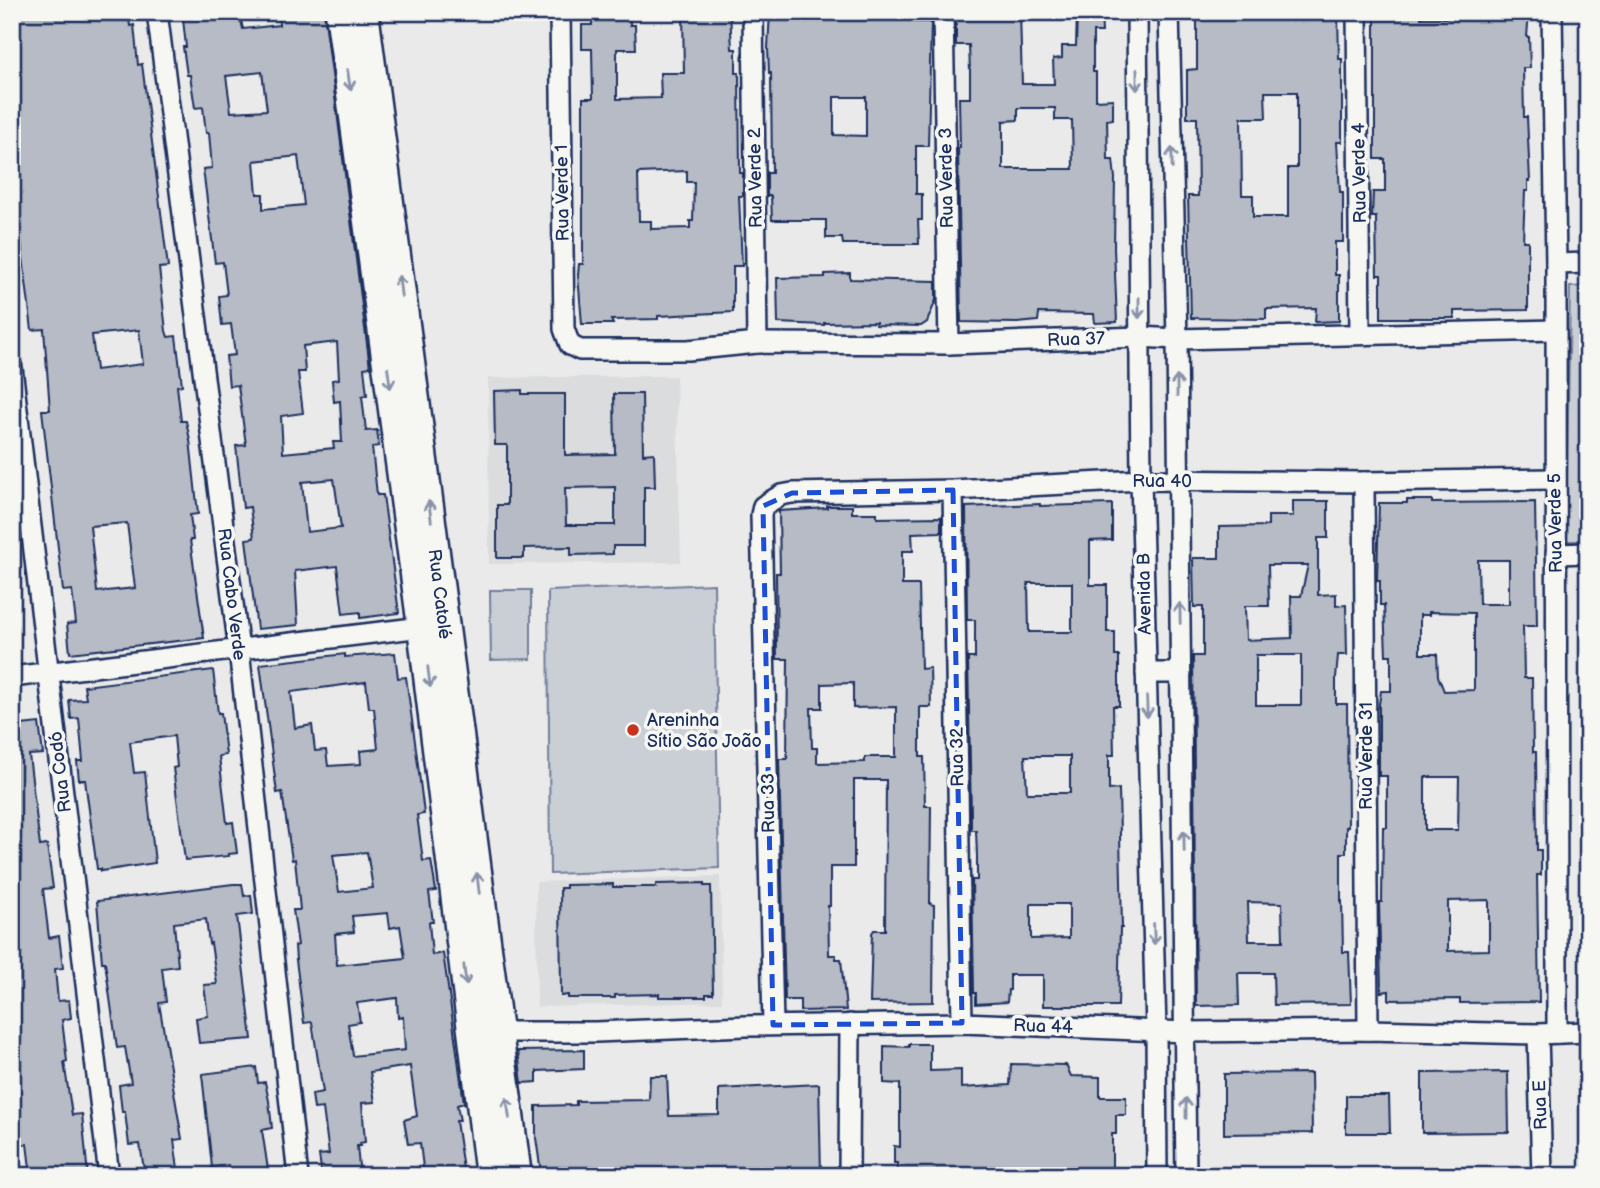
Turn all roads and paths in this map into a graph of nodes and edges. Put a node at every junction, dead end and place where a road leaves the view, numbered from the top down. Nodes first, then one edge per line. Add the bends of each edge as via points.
1 (157, 12) edge
2 (340, 12) edge
3 (364, 12) edge
4 (560, 12) edge
5 (753, 12) edge
6 (943, 12) edge
7 (1137, 12) edge
8 (1169, 12) edge
9 (1357, 12) edge
10 (1552, 12) edge
11 (1588, 263) edge
12 (1556, 264) junction
13 (1554, 330) junction
14 (1360, 334) junction
15 (1139, 337) junction
16 (1177, 339) junction
17 (757, 344) junction
18 (949, 344) junction
19 (597, 352) joint
20 (12, 368) edge
21 (1141, 480) junction
22 (1555, 480) junction
23 (1178, 481) junction
24 (1364, 482) junction
25 (953, 490) junction
26 (770, 500) joint
27 (1556, 554) junction
28 (1588, 554) edge
29 (422, 628) junction
30 (239, 650) junction
31 (48, 672) junction
32 (1146, 673) junction
33 (1181, 673) junction
34 (12, 677) edge
35 (961, 1023) junction
36 (850, 1024) junction
37 (773, 1025) junction
38 (1156, 1030) junction
39 (1368, 1030) junction
40 (1186, 1031) junction
41 (498, 1032) junction
42 (1588, 1032) edge
43 (1548, 1034) junction
44 (109, 1176) edge
45 (298, 1176) edge
46 (490, 1176) edge
47 (517, 1176) edge
48 (849, 1176) edge
49 (1157, 1176) edge
50 (1186, 1176) edge
51 (1542, 1176) edge

1 - 30 street, Rua Cabo Verde
2 -> 29 street, Rua Catolé
41 -> 3 street, Rua Catolé
4 - 19 street, Rua Verde 1 via 564,330 570,345
5 - 17 street, Rua Verde 2
6 - 18 street, Rua Verde 3
7 -> 15 street, Avenida B
16 -> 8 street, Avenida B
9 - 14 street, Rua Verde 4
10 - 12 street, Rua Verde 5
11 - 12 street
12 - 13 street, Rua Verde 5
13 - 14 street, Rua 37
13 - 22 street, Rua Verde 5
14 - 16 street, Rua 37
15 - 16 street, Rua 37
15 - 18 street, Rua 37
15 - 21 street, Avenida B
23 -> 16 street, Avenida B
17 - 18 street, Rua 37
17 - 19 street, Rua 37
20 - 31 street, Rua Codó
21 - 23 street, Rua 40
21 - 25 street, Rua 40
21 - 32 street, Avenida B
22 - 24 street, Rua 40
22 - 27 street, Rua Verde 5
23 - 24 street, Rua 40
33 -> 23 street, Avenida B
24 - 39 street, Rua Verde 31
25 - 26 street, Rua 40 via 792,493
25 - 35 street, Rua 32
26 - 37 street, Rua 33 via 761,514
27 - 28 street
27 - 43 street, Rua Verde 5
29 - 30 street
29 -> 46 street, Rua Catolé
30 - 31 street
30 - 45 street, Rua Cabo Verde
31 - 34 street
31 - 44 street, Rua Codó
32 - 33 street
32 -> 38 street, Avenida B
40 -> 33 street, Avenida B
35 - 36 street, Rua 44
35 - 38 street, Rua 44
36 - 37 street, Rua 44
36 - 48 street
37 - 41 street, Rua 44
38 - 40 street, Rua 44
38 - 49 street, Avenida B
39 - 40 street, Rua 44
39 - 43 street, Rua 44
50 -> 40 street, Avenida B
47 -> 41 street, Rua Catolé
42 - 43 street, Rua 44
43 - 51 street, Rua E

